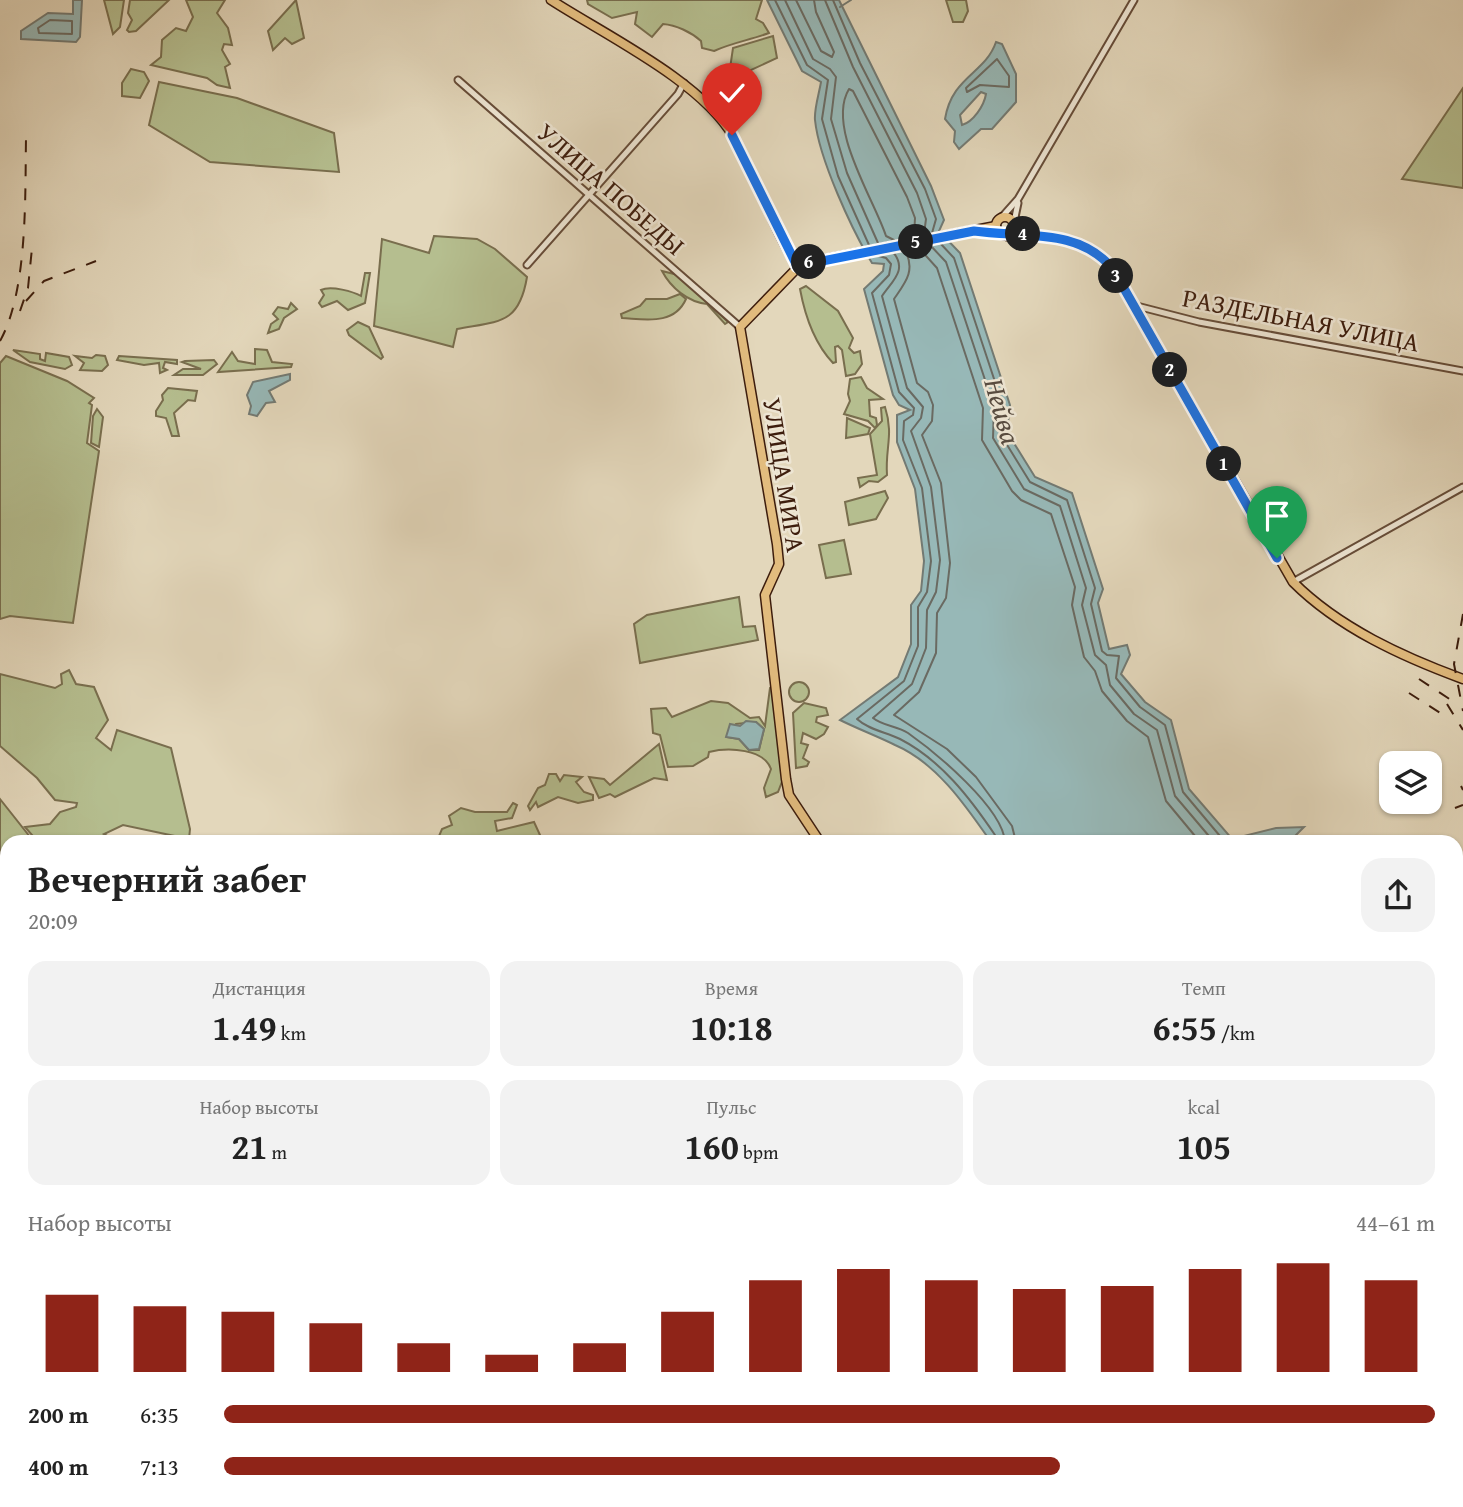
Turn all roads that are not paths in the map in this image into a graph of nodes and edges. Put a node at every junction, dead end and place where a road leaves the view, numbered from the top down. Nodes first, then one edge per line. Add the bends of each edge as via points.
1 (551, 0) edge
2 (1134, 0) edge
3 (458, 80) dead end
4 (684, 83) junction
5 (589, 195) junction
6 (1018, 200) junction
7 (1002, 217) junction
8 (1014, 223) junction
9 (996, 226) junction
10 (974, 231) junction
11 (1027, 234) junction
12 (1004, 235) junction
13 (527, 265) dead end
14 (797, 266) junction
15 (1133, 305) junction
16 (740, 327) junction
17 (1463, 371) edge
18 (1463, 487) edge
19 (1293, 582) junction
20 (1459, 677) edge
21 (815, 835) edge

1 - 4 main road
2 - 6 street
3 - 5 street, УЛИЦА ПОБЕДЫ
4 - 5 street
4 - 14 main road via 712,108 732,135
5 - 13 street
5 - 16 street, УЛИЦА ПОБЕДЫ
6 - 7 street
6 - 8 street
7 - 8 main road
7 - 9 main road
8 - 11 main road
8 - 12 main road via 1013,232
9 - 10 main road
9 - 12 main road
10 - 12 main road
10 - 14 main road
11 - 12 main road
11 - 15 main road via 1077,242 1097,252 1113,269
14 - 16 main road
15 - 17 street, РАЗДЕЛЬНАЯ УЛИЦА
15 - 19 main road
16 - 21 main road, УЛИЦА МИРА via 777,544 779,564 765,595 789,795
18 - 19 street
19 - 20 main road via 1359,631

